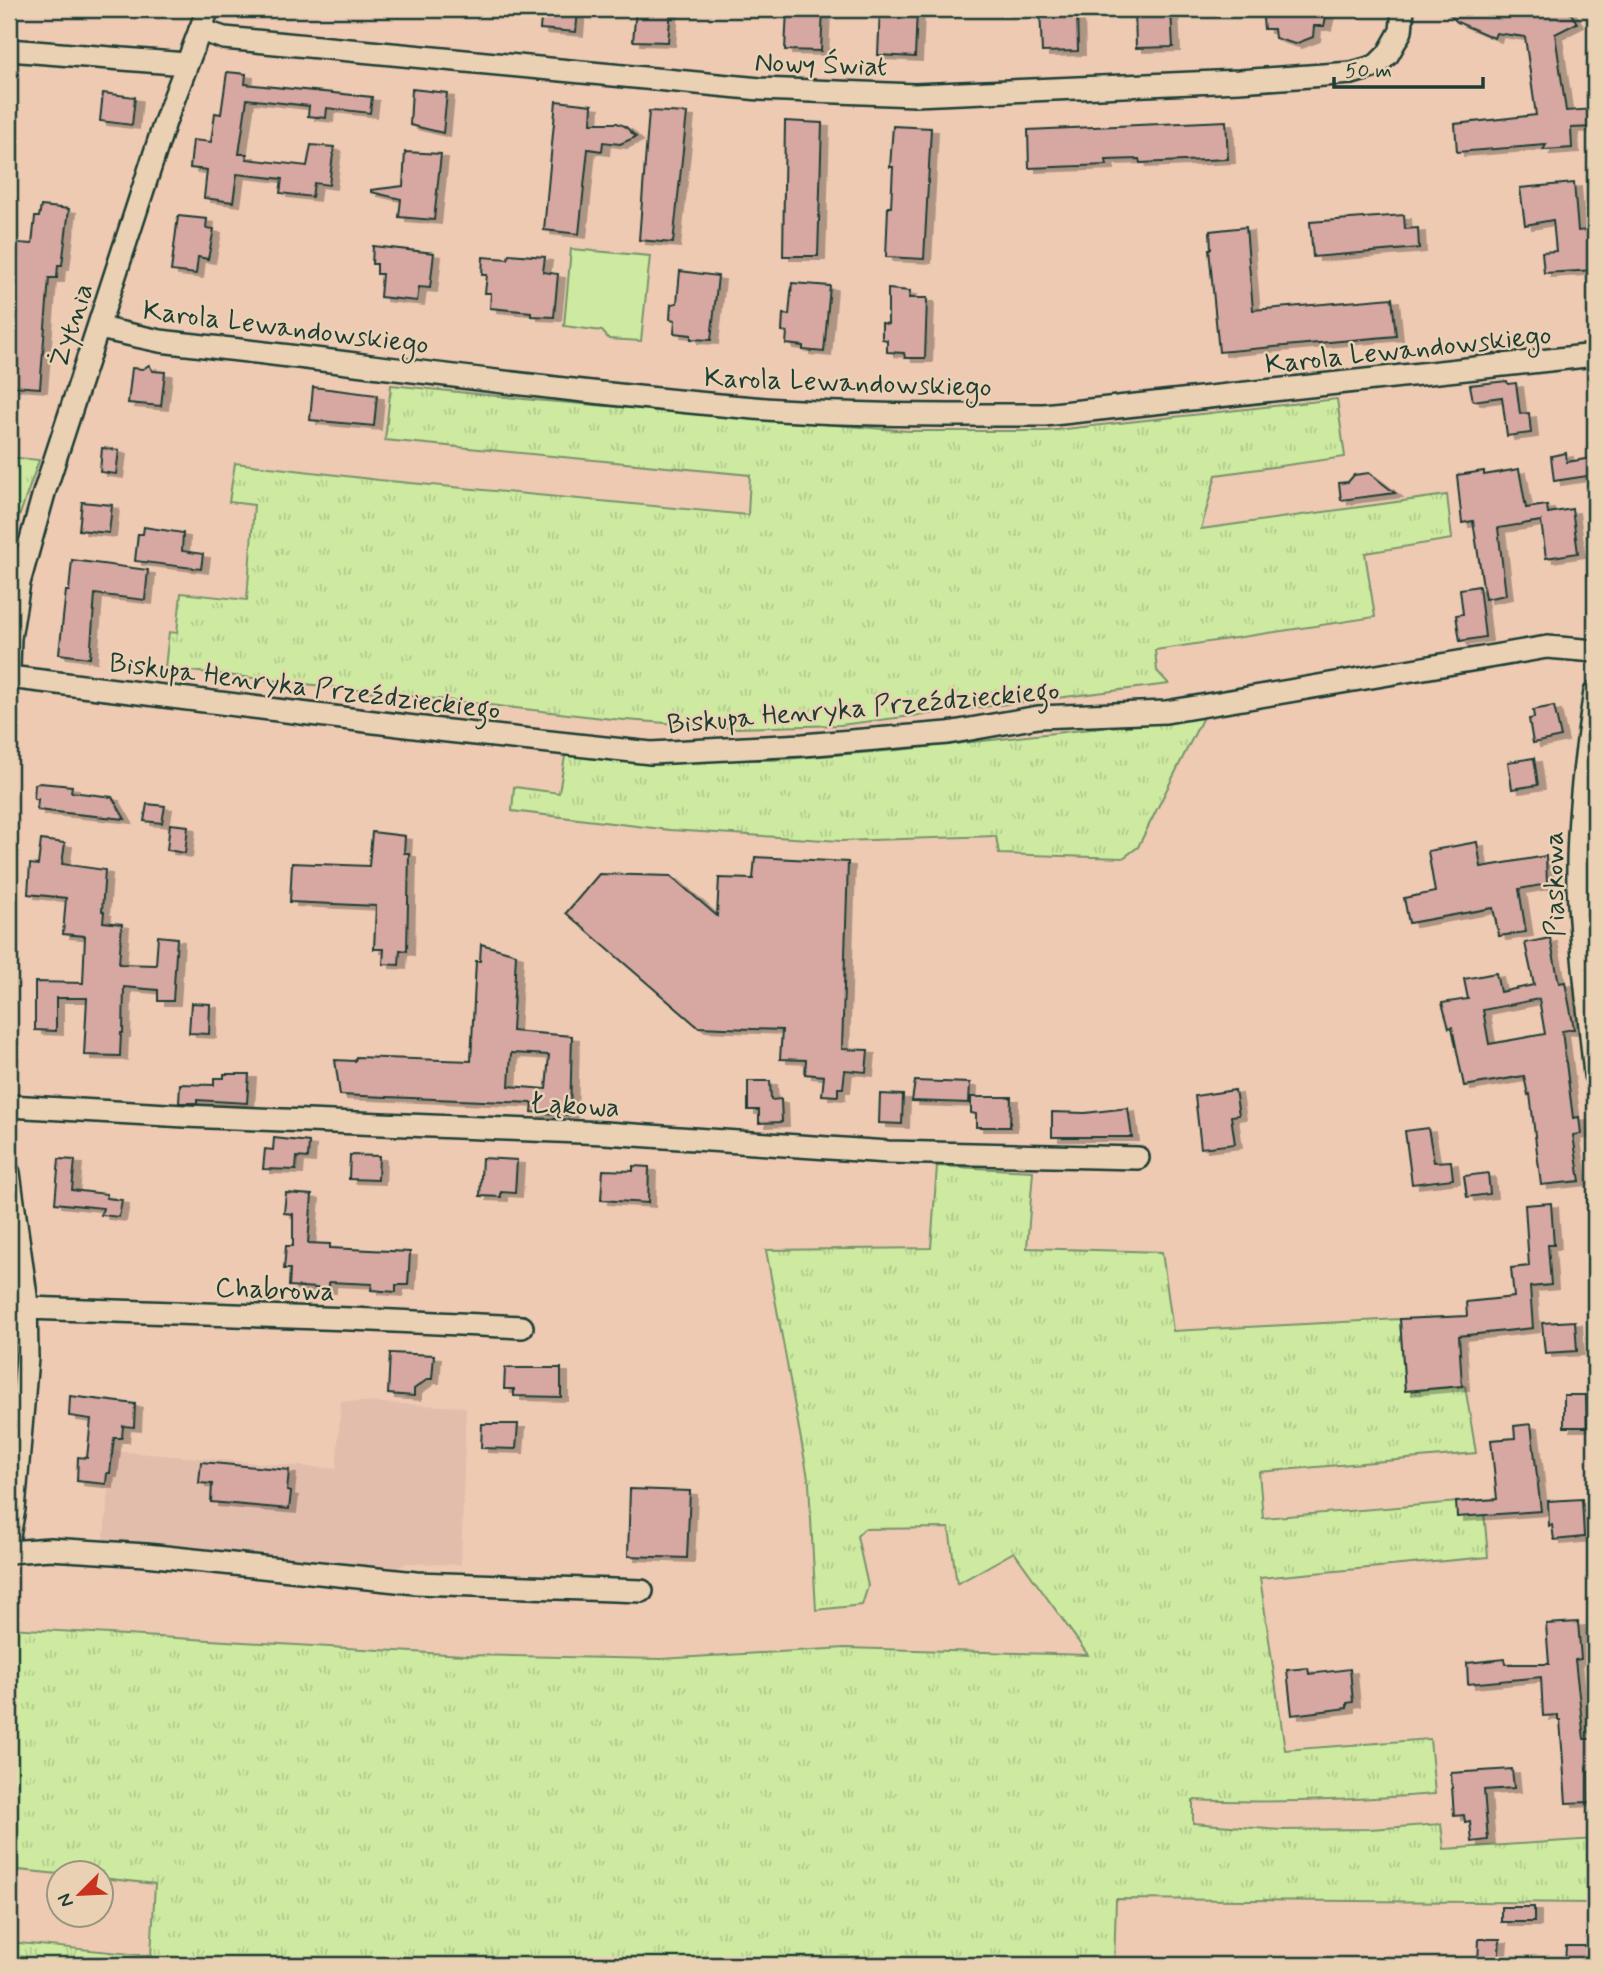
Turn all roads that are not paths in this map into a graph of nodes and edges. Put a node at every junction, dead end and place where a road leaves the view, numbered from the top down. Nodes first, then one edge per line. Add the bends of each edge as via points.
1 (208, 9) edge
2 (1403, 9) edge
3 (200, 30) junction
4 (9, 50) edge
5 (186, 64) junction
6 (99, 328) junction
7 (1595, 355) edge
8 (1595, 651) edge
9 (9, 666) edge
10 (9, 677) edge
11 (1595, 692) edge
12 (1595, 1075) edge
13 (9, 1106) edge
14 (1138, 1158) dead end
15 (9, 1173) edge
16 (20, 1300) edge
17 (522, 1327) dead end
18 (9, 1535) edge
19 (9, 1552) edge
20 (642, 1591) dead end

1 - 3 street, Żytnia
2 - 3 street, Nowy Świat via 1401,31 1388,54 1376,66 1352,73 915,95 760,89 224,38
3 - 5 street, Żytnia
4 - 5 street
5 - 6 street, Żytnia
6 - 7 street, Karola Lewandowskiego via 160,341 704,403 819,412 965,415 1044,415
6 - 9 street, Żytnia via 19,583
8 - 10 street, Biskupa Henryka Przeździeckiego via 1547,647 1166,712 1038,718 935,734 651,753
11 - 12 street, Piaskowa via 1579,826 1578,883
13 - 14 street, Łąkowa via 605,1133 888,1152
15 - 16 street
16 - 17 street, Chabrowa
16 - 18 street via 27,1358
19 - 20 street via 50,1549 145,1555 416,1583

